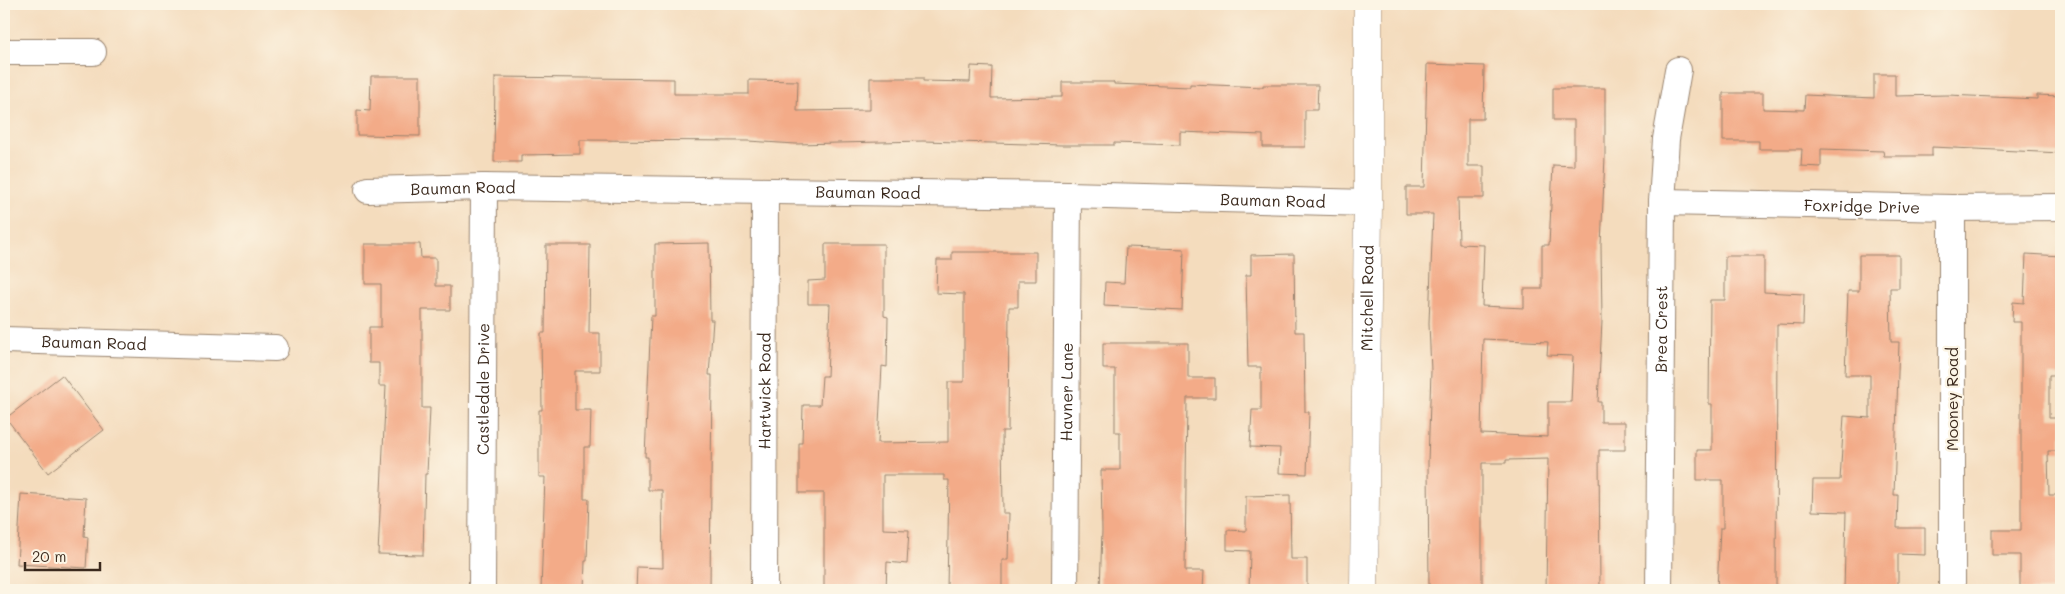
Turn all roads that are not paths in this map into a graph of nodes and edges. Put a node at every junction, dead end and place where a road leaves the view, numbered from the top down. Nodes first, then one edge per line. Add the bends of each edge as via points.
1 (1368, 4) edge
2 (4, 52) edge
3 (93, 52) dead end
4 (1678, 70) dead end
5 (484, 187) junction
6 (368, 190) dead end
7 (765, 191) junction
8 (1068, 195) junction
9 (1662, 202) junction
10 (1368, 203) junction
11 (2061, 207) edge
12 (1952, 208) junction
13 (4, 340) edge
14 (274, 348) dead end
15 (482, 590) edge
16 (764, 590) edge
17 (1065, 590) edge
18 (1364, 590) edge
19 (1659, 590) edge
20 (1952, 590) edge

1 - 10 street, Mitchell Road
2 - 3 street
4 - 9 street, Brea Crest via 1666,139
5 - 6 street, Bauman Road
5 - 7 street, Bauman Road
5 - 15 street, Castledale Drive
7 - 8 street, Bauman Road
7 - 16 street, Hartwick Road
8 - 10 street, Bauman Road
8 - 17 street, Havner Lane
9 - 12 street, Foxridge Drive
9 - 19 street, Brea Crest
10 - 18 street, Mitchell Road
11 - 12 street, Foxridge Drive
12 - 20 street, Mooney Road
13 - 14 street, Bauman Road

